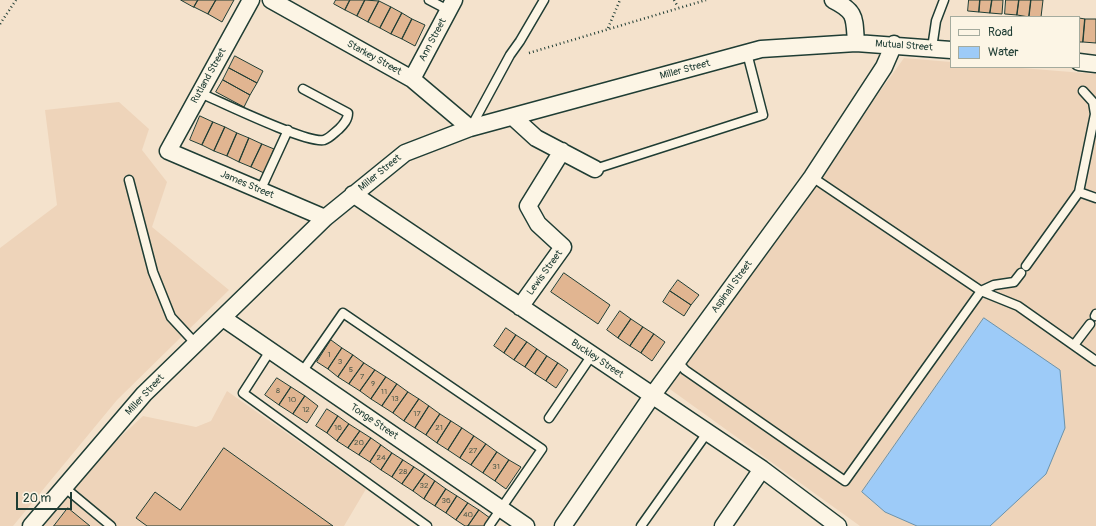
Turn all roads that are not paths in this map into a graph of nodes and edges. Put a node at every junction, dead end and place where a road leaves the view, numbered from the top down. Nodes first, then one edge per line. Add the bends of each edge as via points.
1 (251, 0) edge
2 (271, 0) edge
3 (429, 0) edge
4 (544, 0) edge
5 (833, 0) edge
6 (944, 0) edge
7 (451, 5) edge
8 (856, 42) junction
9 (894, 44) junction
10 (932, 48) junction
11 (950, 50) edge
12 (747, 53) junction
13 (1080, 62) edge
14 (1096, 64) edge
15 (412, 79) junction
16 (303, 89) dead end
17 (1083, 91) dead end
18 (200, 93) junction
19 (513, 116) junction
20 (470, 128) junction
21 (288, 130) junction
22 (168, 151) joint
23 (562, 151) junction
24 (595, 169) joint
25 (812, 177) junction
26 (129, 180) dead end
27 (260, 191) junction
28 (1079, 192) junction
29 (353, 194) junction
30 (1096, 198) edge
31 (325, 218) junction
32 (1026, 266) dead end
33 (1021, 273) dead end
34 (981, 292) junction
35 (520, 307) junction
36 (223, 318) junction
37 (1090, 324) dead end
38 (196, 344) junction
39 (1074, 345) junction
40 (270, 350) junction
41 (592, 355) junction
42 (677, 361) junction
43 (1096, 361) edge
44 (302, 372) junction
45 (652, 396) junction
46 (549, 418) dead end
47 (707, 433) junction
48 (762, 469) junction
49 (64, 487) junction
50 (501, 509) junction
51 (31, 526) edge
52 (111, 526) edge
53 (427, 526) edge
54 (489, 526) edge
55 (526, 526) edge
56 (563, 526) edge
57 (640, 526) edge
58 (723, 526) edge
59 (838, 526) edge

1 - 18 street, Rutland Street
2 - 15 street, Starkey Street
3 - 7 lane
4 - 20 lane
5 - 8 street via 852,12
6 - 10 lane via 936,21
7 - 15 street, Ann Street
8 - 9 street, Mutual Street
8 - 12 street, Miller Street via 761,49
9 - 10 street, Mutual Street
9 - 25 street, Aspinall Street via 884,68
10 - 11 street, Mutual Street
12 - 19 street, Miller Street
12 - 24 lane via 762,115
13 - 14 street
15 - 20 street, Starkey Street
16 - 21 lane via 348,114 348,117 343,125 324,140 315,140
17 - 28 lane via 1092,102 1095,114
18 - 21 lane
18 - 22 street, Rutland Street
19 - 20 street, Miller Street
19 - 23 street via 536,138
20 - 29 street, Miller Street via 405,153
21 - 27 lane
22 - 27 street, James Street
23 - 24 street
23 - 35 street, Lewis Street via 528,206 538,224 563,247
25 - 34 lane
25 - 42 street, Aspinall Street
26 - 38 lane via 153,272 171,317
27 - 31 street, James Street
28 - 30 lane
28 - 32 lane
29 - 31 street, Miller Street
29 - 35 street, Buckley Street
31 - 36 street, Miller Street
33 - 34 lane via 1014,282 994,285
34 - 39 lane via 1018,306
34 - 42 lane via 845,481 686,370
35 - 41 street, Buckley Street
36 - 38 street, Miller Street
36 - 40 street, Tonge Street
37 - 39 lane
38 - 49 street, Miller Street via 144,394
39 - 43 lane
40 - 44 street, Tonge Street
40 - 53 lane via 243,393
41 - 45 street, Buckley Street
41 - 46 lane
42 - 45 street, Aspinall Street
44 - 50 street, Tonge Street
44 - 50 lane via 344,313 536,444 542,449
45 - 47 street, Buckley Street
45 - 56 street, Aspinall Street
47 - 48 street, Buckley Street
47 - 57 lane
48 - 58 street
48 - 59 street, Buckley Street
49 - 51 street, Miller Street
49 - 52 lane
50 - 54 lane
50 - 55 street, Tonge Street

